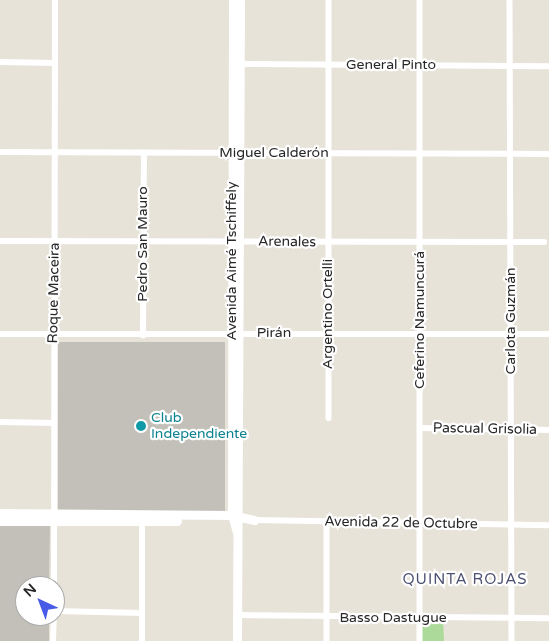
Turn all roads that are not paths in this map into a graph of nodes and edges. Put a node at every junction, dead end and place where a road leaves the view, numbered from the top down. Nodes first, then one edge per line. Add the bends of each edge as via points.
1 (55, 0) edge
2 (233, 0) edge
3 (240, 0) edge
4 (328, 0) edge
5 (420, 0) edge
6 (510, 0) edge
7 (0, 62) edge
8 (55, 63) junction
9 (236, 64) junction
10 (328, 65) junction
11 (420, 65) junction
12 (510, 66) junction
13 (549, 66) edge
14 (0, 152) edge
15 (54, 152) junction
16 (144, 153) junction
17 (236, 153) junction
18 (328, 153) junction
19 (420, 154) junction
20 (510, 154) junction
21 (549, 154) edge
22 (0, 241) edge
23 (142, 241) junction
24 (237, 241) junction
25 (55, 242) junction
26 (420, 242) junction
27 (510, 242) junction
28 (544, 242) dead end
29 (328, 243) junction
30 (236, 333) junction
31 (328, 333) junction
32 (420, 333) junction
33 (0, 334) edge
34 (511, 334) junction
35 (549, 334) edge
36 (54, 335) junction
37 (143, 336) junction
38 (329, 418) dead end
39 (0, 422) edge
40 (53, 423) junction
41 (420, 428) junction
42 (511, 429) junction
43 (549, 430) edge
44 (0, 513) edge
45 (53, 517) junction
46 (235, 518) junction
47 (142, 520) junction
48 (254, 520) joint
49 (0, 521) edge
50 (327, 522) junction
51 (421, 523) junction
52 (511, 525) junction
53 (549, 525) edge
54 (54, 576) edge
55 (65, 611) edge
56 (142, 613) junction
57 (237, 615) junction
58 (327, 617) junction
59 (420, 617) junction
60 (512, 618) junction
61 (549, 618) edge
62 (54, 626) edge
63 (53, 641) edge
64 (142, 641) edge
65 (236, 641) edge
66 (327, 641) edge
67 (420, 641) edge
68 (512, 641) edge

1 - 8 street, Roque Maceira
2 - 9 main road, Avenida Aimé Tschiffely
3 - 9 main road, Avenida Aimé Tschiffely
4 - 10 street, Argentino Ortelli
5 - 11 street, Ceferino Namuncurá
6 - 12 street, Carlota Guzmán
7 - 8 street
8 - 15 street, Roque Maceira
9 - 10 street, General Pinto
9 - 17 main road, Avenida Aimé Tschiffely
10 - 11 street, General Pinto
10 - 18 street, Argentino Ortelli
11 - 12 street, General Pinto
11 - 19 street, Ceferino Namuncurá
12 - 13 street, General Pinto
12 - 20 street, Carlota Guzmán
14 - 15 street, Miguel Calderón
15 - 16 street, Miguel Calderón
15 - 25 street, Roque Maceira
16 - 17 street, Miguel Calderón
16 - 23 street, Pedro San Mauro
17 - 18 street, Miguel Calderón
17 - 24 main road, Avenida Aimé Tschiffely
18 - 19 street, Miguel Calderón
18 - 29 street, Argentino Ortelli
19 - 20 street, Miguel Calderón
19 - 26 street, Ceferino Namuncurá
20 - 21 street, Miguel Calderón
20 - 27 street, Carlota Guzmán
22 - 25 street, Arenales
23 - 24 street, Arenales
23 - 25 street, Arenales
23 - 37 street, Pedro San Mauro
24 - 29 street, Arenales
24 - 30 main road, Avenida Aimé Tschiffely
25 - 36 street, Roque Maceira
26 - 27 street, Arenales
26 - 29 street, Arenales
26 - 32 street, Ceferino Namuncurá
27 - 28 street, Arenales
27 - 34 street, Carlota Guzmán
29 - 31 street, Argentino Ortelli
30 - 31 street, Pirán
30 - 37 street, Pirán
30 - 46 main road, Avenida Aimé Tschiffely
31 - 32 street, Pirán
31 - 38 street, Argentino Ortelli
32 - 34 street, Pirán
32 - 41 street, Ceferino Namuncurá
33 - 36 street, Pirán
34 - 35 street, Pirán
34 - 42 street, Carlota Guzmán
36 - 37 street, Pirán
36 - 40 street, Roque Maceira
39 - 40 street
40 - 45 street, Roque Maceira
41 - 42 street, Pascual Grisolia
41 - 51 street, Ceferino Namuncurá
42 - 43 street, Pascual Grisolia
42 - 52 street, Carlota Guzmán
44 - 45 main road, Avenida 22 de Octubre
45 - 46 main road, Avenida 22 de Octubre
45 - 47 main road, Avenida 22 de Octubre
45 - 49 main road, Avenida 22 de Octubre
45 - 54 street, Roque Maceira
46 - 47 main road, Avenida 22 de Octubre
46 - 48 main road, Avenida 22 de Octubre
46 - 57 main road, Avenida Aimé Tschiffely
47 - 56 street
48 - 50 street, Avenida 22 de Octubre
50 - 51 street, Avenida 22 de Octubre
50 - 58 street
51 - 52 street, Avenida 22 de Octubre
51 - 59 street, Ceferino Namuncurá
52 - 53 street, Avenida 22 de Octubre
52 - 60 street, Carlota Guzmán
55 - 56 street
56 - 64 street
57 - 58 street, Basso Dastugue
57 - 65 main road
58 - 59 street, Basso Dastugue
58 - 66 street
59 - 60 street, Basso Dastugue
59 - 67 street, Ceferino Namuncurá
60 - 61 street, Basso Dastugue
60 - 68 street, Carlota Guzmán
62 - 63 street

